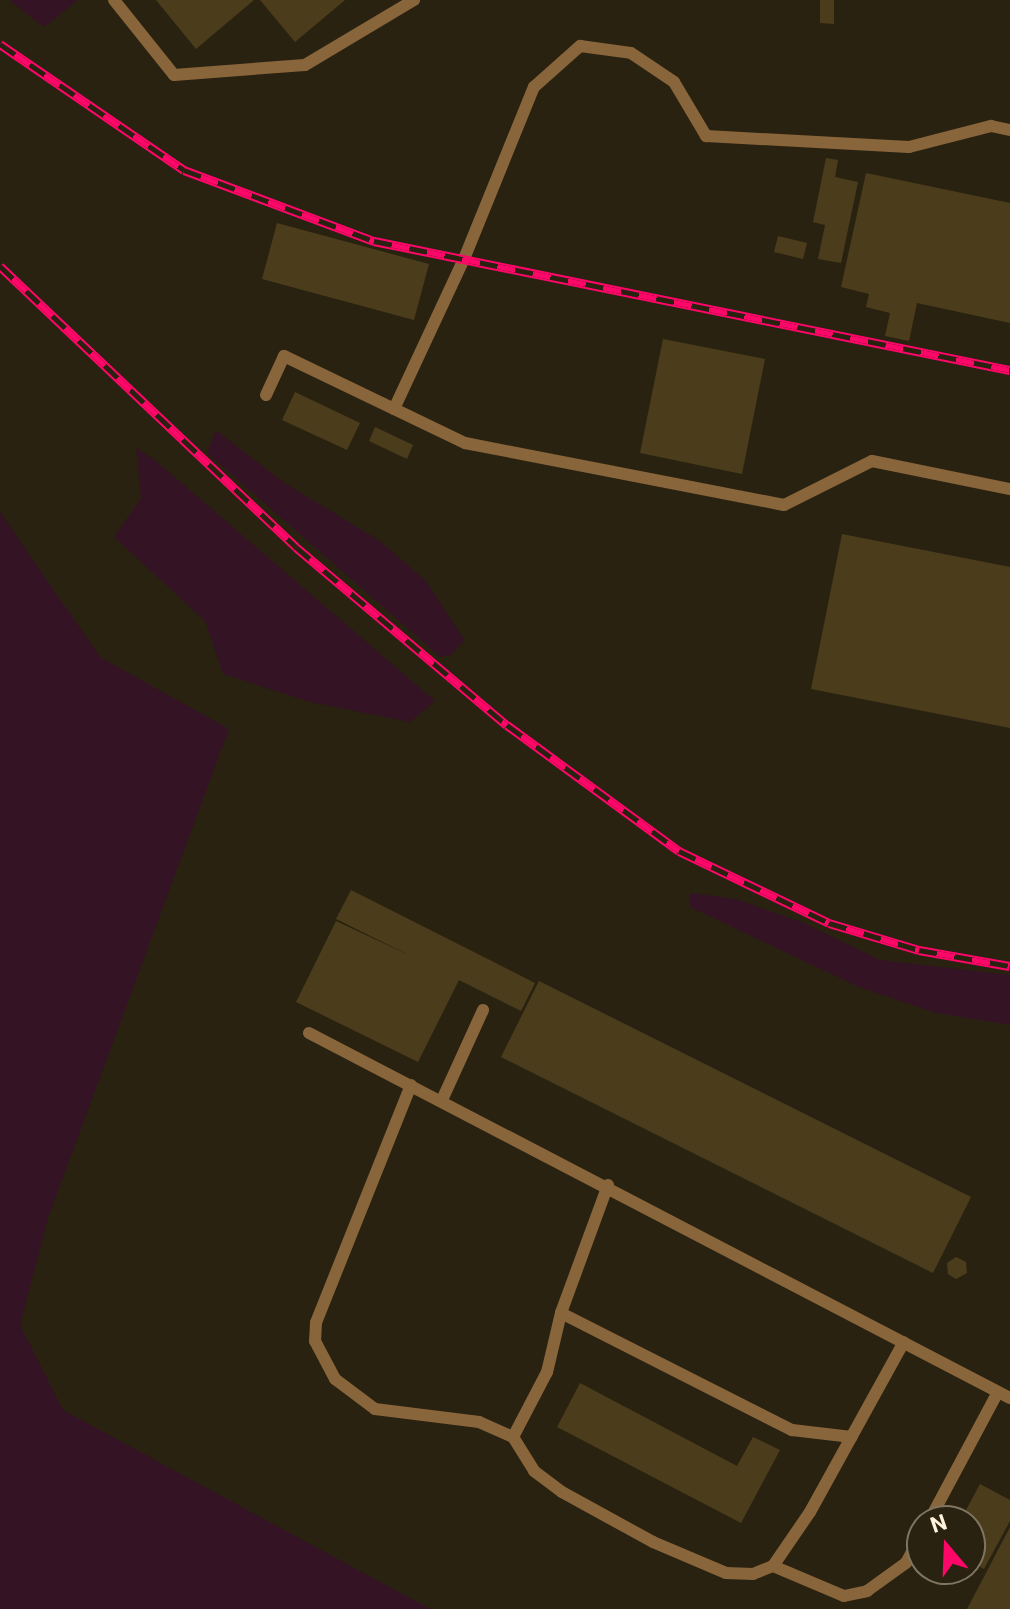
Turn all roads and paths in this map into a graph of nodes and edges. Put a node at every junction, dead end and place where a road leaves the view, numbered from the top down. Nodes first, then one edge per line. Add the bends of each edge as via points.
1 (114, 0) edge
2 (414, 0) edge
3 (1010, 130) edge
4 (266, 395) dead end
5 (394, 409) junction
6 (1010, 489) edge
7 (483, 1010) dead end
8 (309, 1033) dead end
9 (411, 1085) junction
10 (442, 1100) junction
11 (608, 1185) junction
12 (561, 1313) junction
13 (904, 1342) junction
14 (1004, 1395) edge
15 (513, 1437) junction
16 (852, 1437) junction
17 (939, 1505) edge
18 (906, 1563) edge
19 (773, 1566) junction

1 - 2 lane via 174,75 305,65
3 - 5 lane via 991,126 909,147 706,136 674,82 631,53 580,46 534,87 464,259
4 - 5 lane via 284,356
5 - 6 lane via 465,443 784,505 872,461
7 - 10 lane
8 - 9 lane
9 - 10 lane
9 - 15 lane via 316,1323 315,1341 335,1379 375,1409 479,1422
10 - 11 lane
11 - 12 lane
11 - 13 lane
12 - 15 lane via 547,1372
12 - 16 lane via 792,1430
13 - 14 lane
13 - 16 lane
14 - 17 lane
15 - 19 lane via 534,1471 562,1492 653,1542 726,1573 753,1574
16 - 19 lane
18 - 19 lane via 867,1591 844,1596

